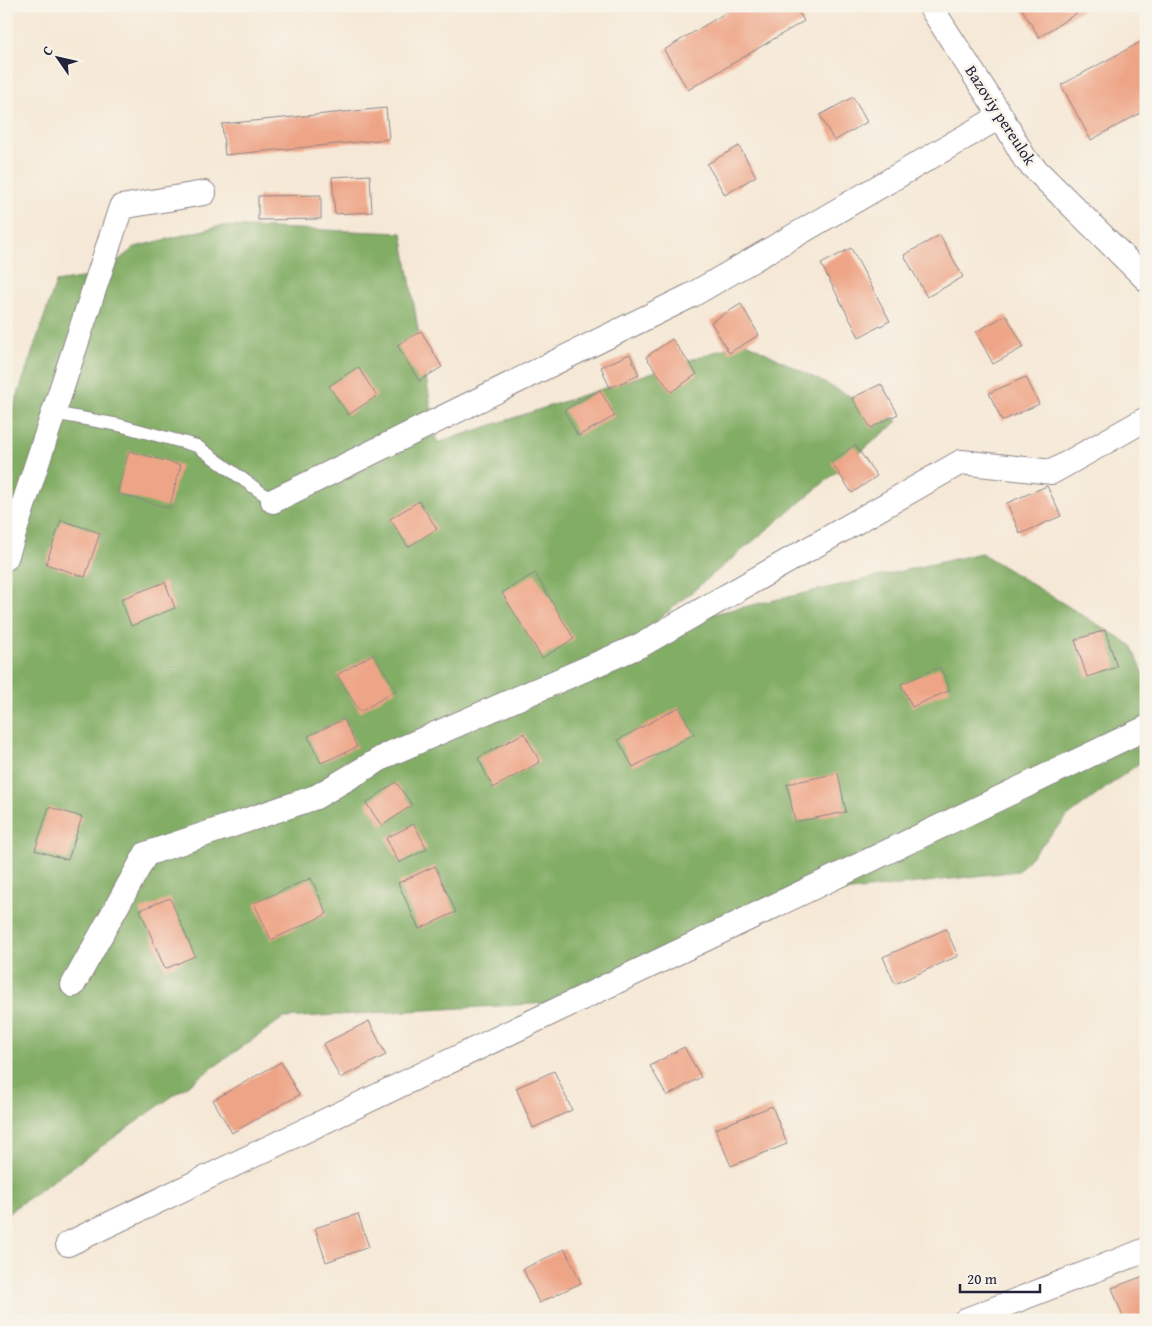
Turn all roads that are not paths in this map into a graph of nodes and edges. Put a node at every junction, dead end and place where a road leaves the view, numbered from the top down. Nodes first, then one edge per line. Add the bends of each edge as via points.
1 (930, 6) edge
2 (1001, 116) junction
3 (204, 192) dead end
4 (1146, 279) edge
5 (53, 413) junction
6 (1146, 419) edge
7 (273, 501) joint
8 (6, 558) edge
9 (1146, 728) edge
10 (73, 985) dead end
11 (68, 1244) dead end
12 (1146, 1250) edge
13 (966, 1320) edge

1 - 2 street, Bazoviy pereulok
2 - 4 street, Bazoviy pereulok via 1025,159
2 - 7 street via 692,295
3 - 5 street via 122,207
5 - 7 lane via 119,425 197,446
5 - 8 street
6 - 10 street via 1052,472 961,462 641,645 386,755 316,797 146,854
9 - 11 street
12 - 13 street

